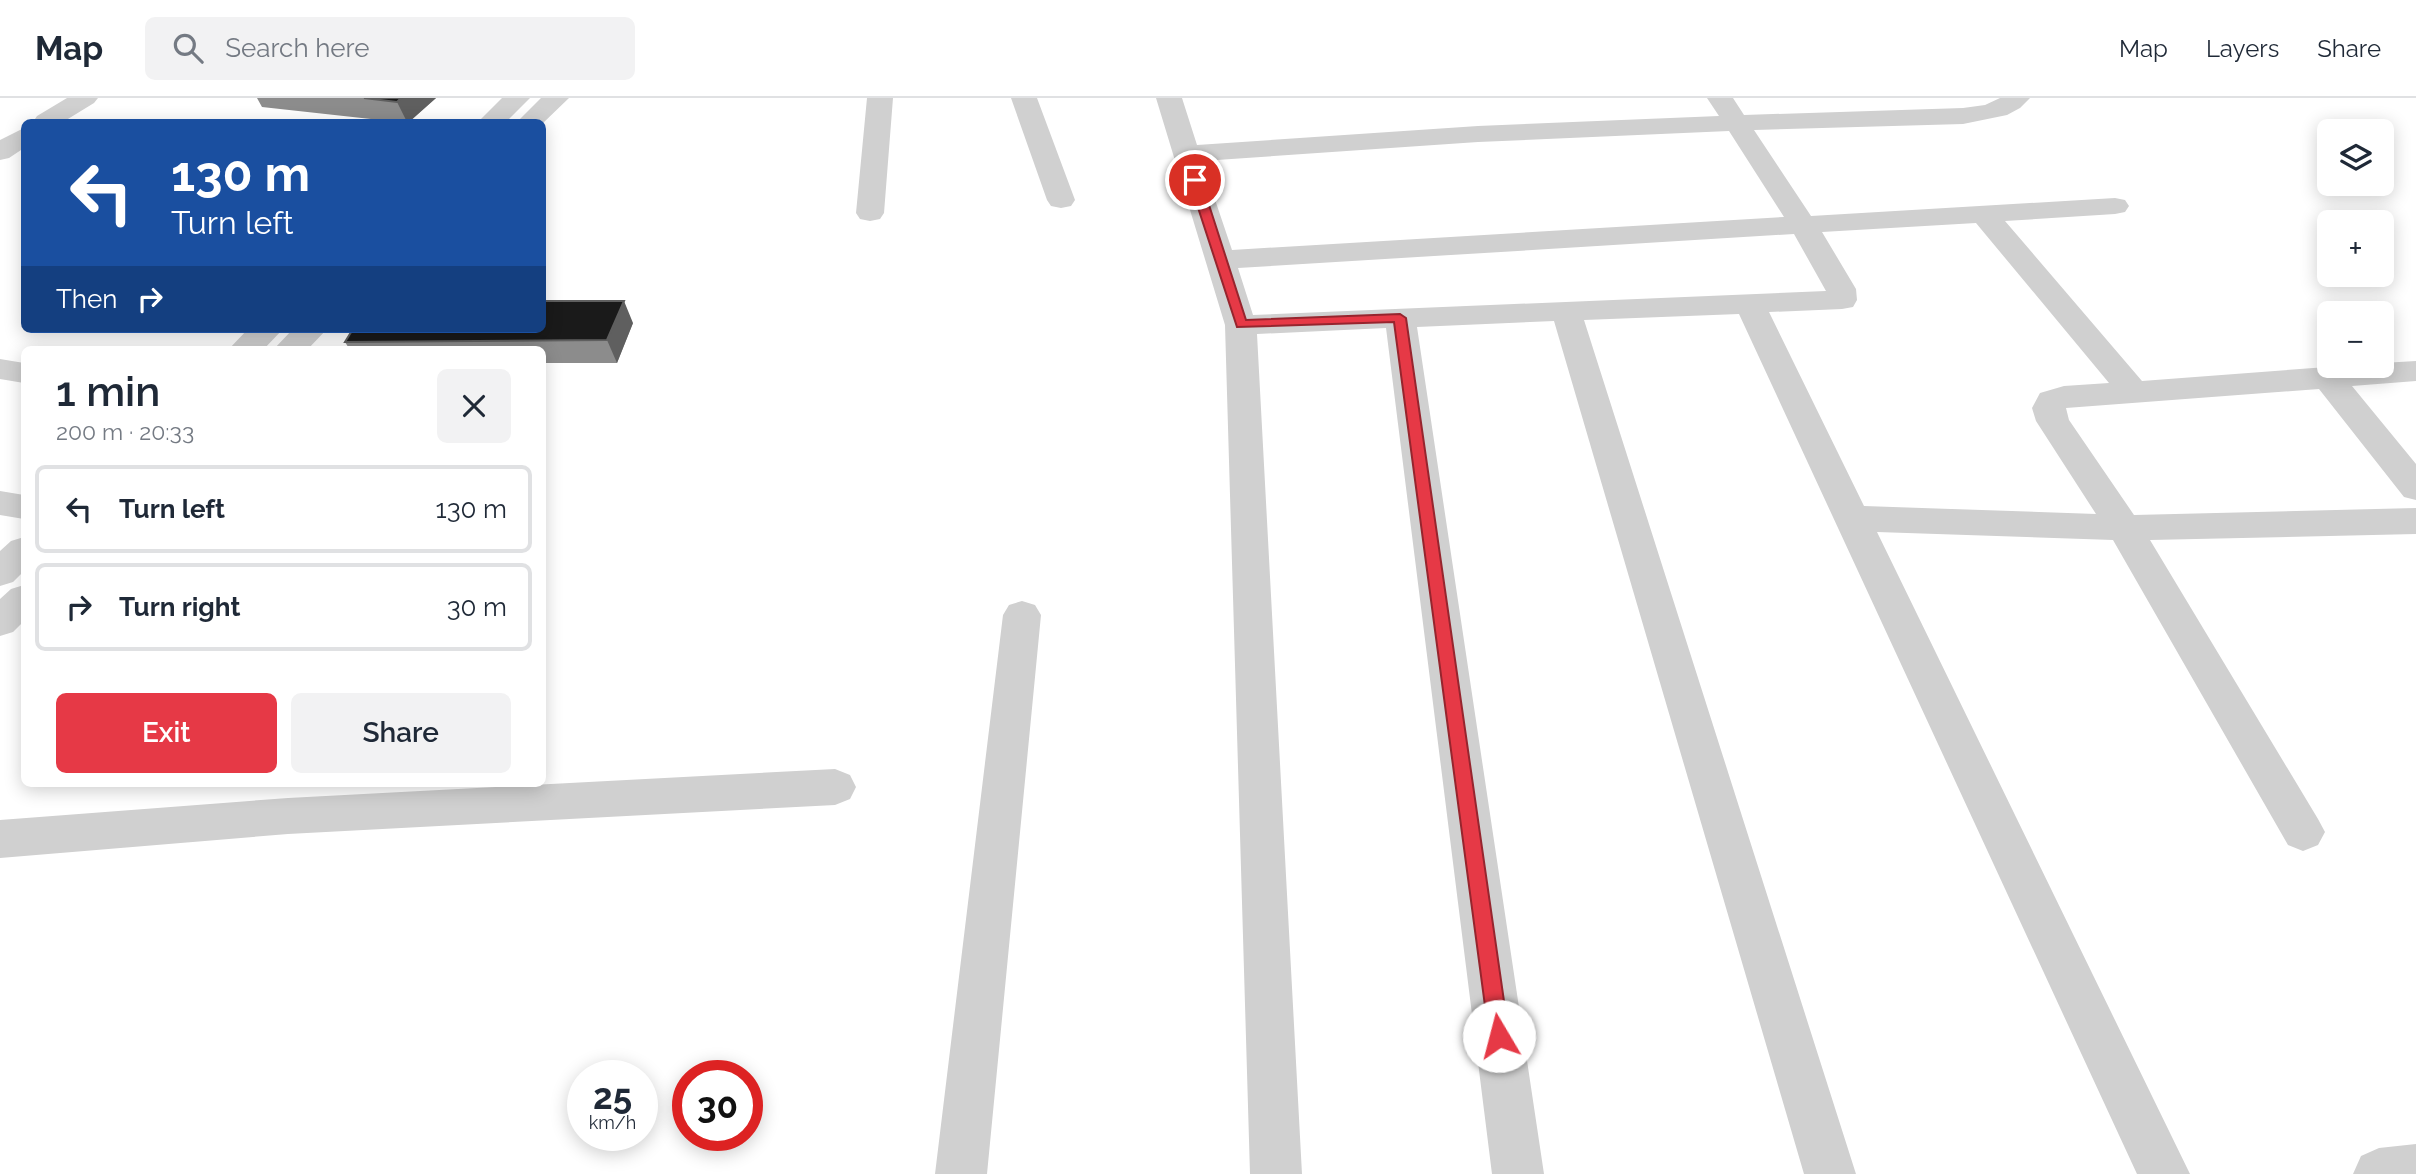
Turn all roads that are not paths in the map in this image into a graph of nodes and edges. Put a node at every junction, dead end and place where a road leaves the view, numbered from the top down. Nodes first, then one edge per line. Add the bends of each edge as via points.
1 (85, 98) edge
2 (517, 98) edge
3 (556, 98) edge
4 (880, 98) edge
5 (1024, 98) edge
6 (1169, 98) edge
7 (1720, 98) edge
8 (2017, 98) edge
9 (51, 119) edge
10 (494, 119) edge
11 (533, 119) edge
12 (1737, 122) junction
13 (21, 138) edge
14 (0, 152) edge
15 (1187, 154) junction
16 (1061, 200) dead end
17 (2115, 206) dead end
18 (870, 213) dead end
19 (1983, 213) junction
20 (1804, 226) junction
21 (1220, 260) junction
22 (1749, 302) junction
23 (1566, 311) junction
24 (1400, 318) junction
25 (1241, 325) junction
26 (263, 333) edge
27 (307, 333) edge
28 (248, 346) edge
29 (293, 346) edge
30 (0, 369) edge
31 (2416, 371) edge
32 (21, 372) edge
33 (2394, 372) edge
34 (2317, 378) edge
35 (2329, 378) edge
36 (2134, 392) junction
37 (2416, 488) edge
38 (0, 503) edge
39 (21, 506) edge
40 (1854, 518) junction
41 (2416, 520) edge
42 (2124, 528) junction
43 (21, 553) edge
44 (0, 572) edge
45 (21, 601) edge
46 (1022, 615) dead end
47 (0, 621) edge
48 (835, 787) dead end
49 (2303, 832) dead end
50 (0, 839) edge
51 (961, 1174) edge
52 (1276, 1174) edge
53 (1518, 1174) edge
54 (1830, 1174) edge
55 (2164, 1174) edge

1 - 9 street
2 - 10 street
3 - 11 street
4 - 18 street
5 - 16 street
6 - 15 street
7 - 12 street
8 - 12 street via 2000,109 1963,116
12 - 15 street via 1343,141
12 - 20 street
13 - 14 street
15 - 21 street
17 - 19 street
19 - 20 street
19 - 36 street
20 - 21 street
20 - 22 street via 1841,289 1842,300
21 - 25 street
22 - 23 street
22 - 40 street
23 - 24 street
23 - 54 street
24 - 25 street
24 - 53 street
25 - 52 street
26 - 28 street
27 - 29 street
30 - 32 street
31 - 33 street
34 - 36 street
35 - 37 street
36 - 42 street via 2064,397 2052,401 2049,408
38 - 39 street
40 - 42 street
40 - 55 street
41 - 42 street
42 - 49 street
43 - 44 street
45 - 47 street
46 - 51 street
48 - 50 street via 288,816

